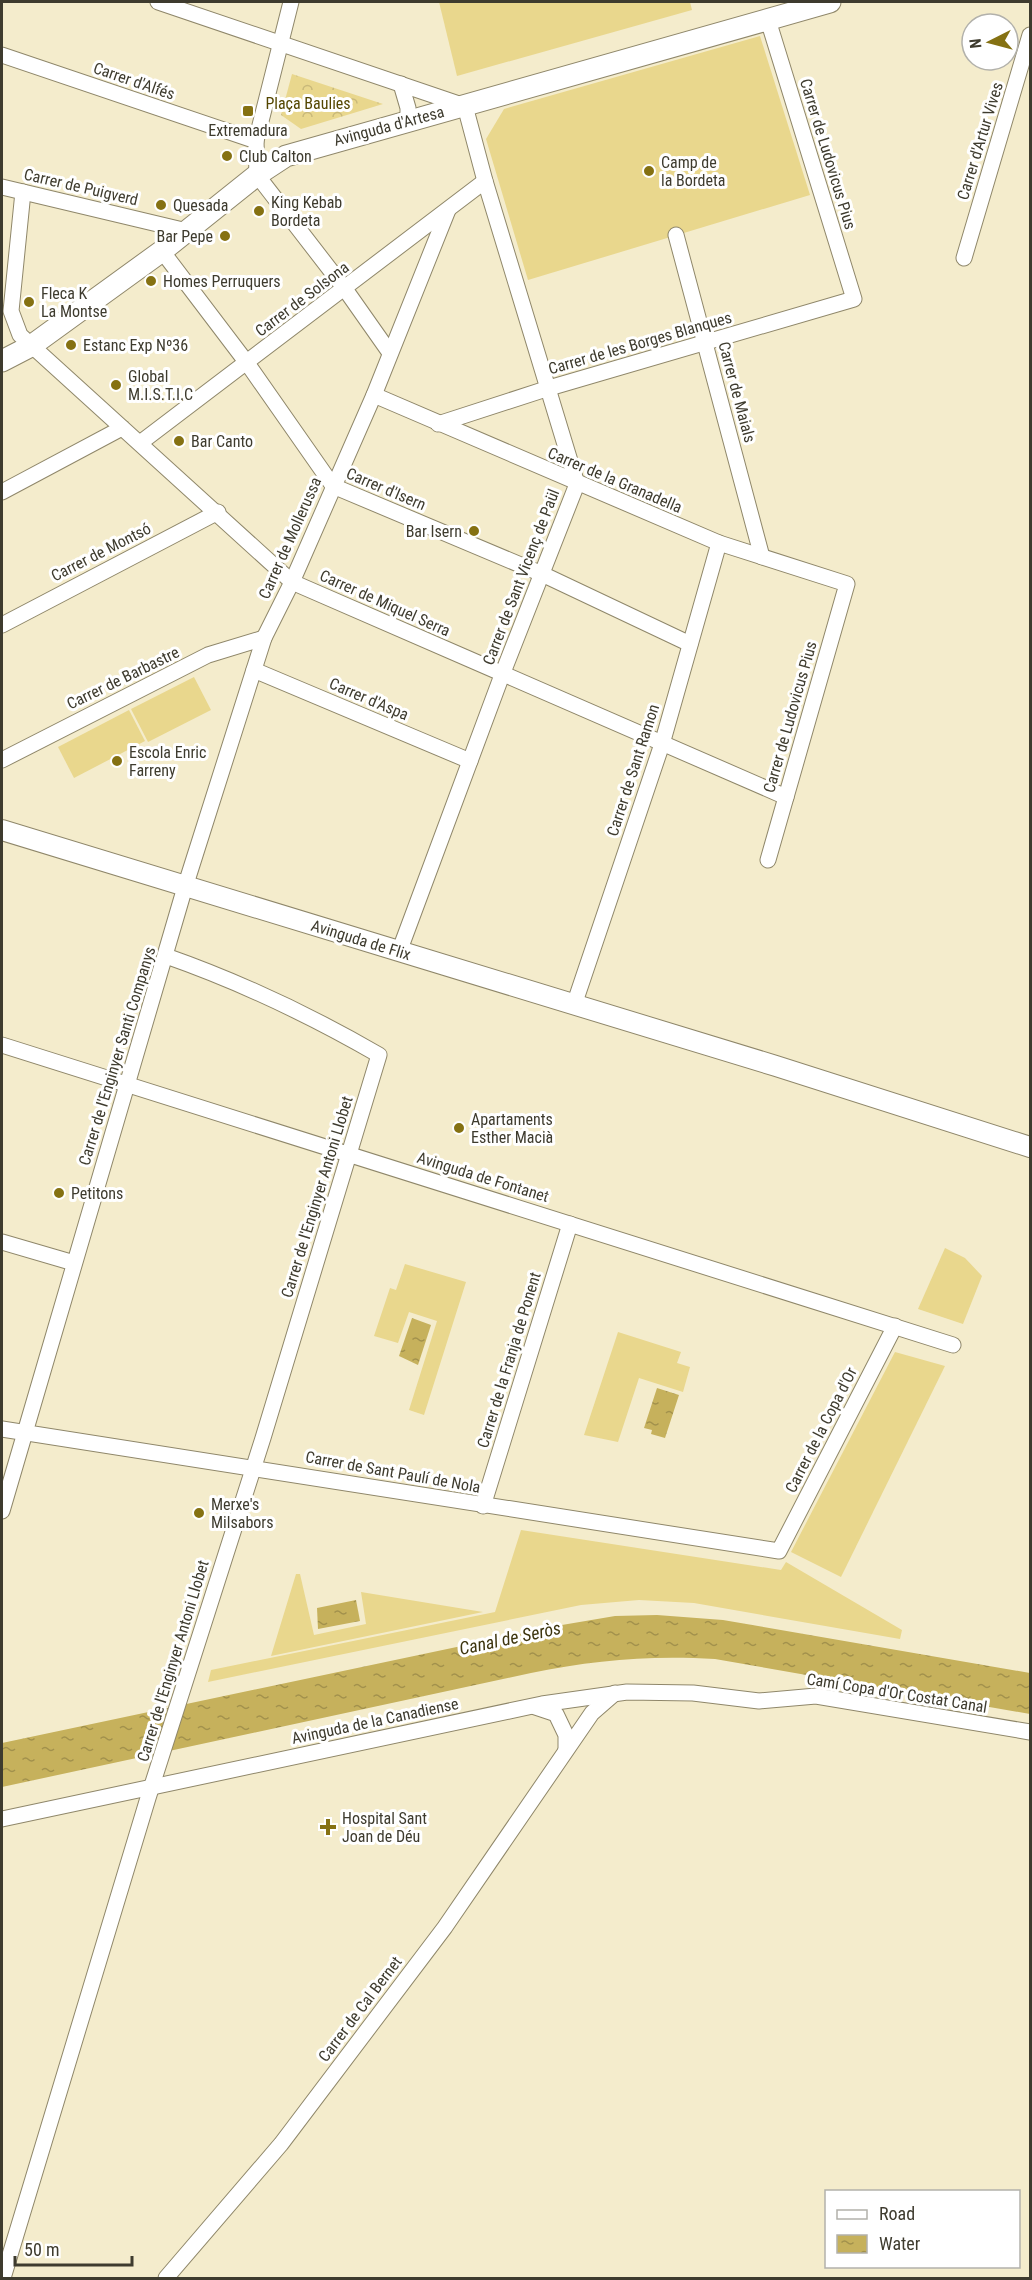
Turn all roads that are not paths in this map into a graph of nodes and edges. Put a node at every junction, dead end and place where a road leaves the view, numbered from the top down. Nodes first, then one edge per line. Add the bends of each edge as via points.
1 (158, 2) edge
2 (291, 2) edge
3 (830, 2) edge
4 (768, 20) junction
5 (1030, 35) edge
6 (280, 43) junction
7 (2, 55) edge
8 (401, 84) junction
9 (465, 106) junction
10 (408, 121) junction
11 (256, 141) junction
12 (257, 175) junction
13 (484, 181) junction
14 (2, 187) edge
15 (23, 192) junction
16 (448, 210) junction
17 (188, 231) junction
18 (676, 236) dead end
19 (162, 251) junction
20 (964, 258) dead end
21 (345, 289) junction
22 (854, 299) joint
23 (705, 344) junction
24 (31, 346) junction
25 (390, 353) junction
26 (2, 361) edge
27 (247, 363) junction
28 (549, 388) junction
29 (374, 395) junction
30 (438, 424) junction
31 (123, 428) junction
32 (140, 443) junction
33 (577, 484) junction
34 (333, 486) junction
35 (2, 492) edge
36 (218, 512) junction
37 (718, 543) junction
38 (762, 557) junction
39 (542, 574) junction
40 (292, 582) junction
41 (847, 584) joint
42 (2, 625) edge
43 (264, 638) junction
44 (690, 644) junction
45 (254, 670) junction
46 (502, 675) junction
47 (662, 744) junction
48 (2, 760) edge
49 (470, 761) junction
50 (786, 797) junction
51 (2, 830) edge
52 (768, 860) dead end
53 (185, 887) junction
54 (399, 952) junction
55 (166, 956) junction
56 (574, 1005) junction
57 (2, 1045) edge
58 (126, 1086) junction
59 (1030, 1147) edge
60 (348, 1155) junction
61 (570, 1224) junction
62 (2, 1242) edge
63 (74, 1263) junction
64 (895, 1326) junction
65 (953, 1345) dead end
66 (2, 1429) edge
67 (24, 1432) junction
68 (254, 1466) junction
69 (483, 1506) junction
70 (2, 1511) edge
71 (778, 1551) joint
72 (615, 1693) junction
73 (759, 1701) joint
74 (529, 1706) junction
75 (1030, 1732) edge
76 (567, 1749) junction
77 (152, 1787) junction
78 (2, 1819) edge
79 (3, 2278) edge
80 (166, 2278) edge

1 - 6 street
2 - 6 street
3 - 4 main road, Avinguda d'Artesa
4 - 9 main road, Avinguda d'Artesa
4 - 22 street, Carrer de Ludovicus Pius
5 - 20 street, Carrer d'Artur Vives
6 - 8 street
6 - 11 street
7 - 11 street, Carrer d'Alfés
8 - 9 street
8 - 10 street
9 - 10 main road, Avinguda d'Artesa
9 - 13 street, Carrer de Sant Vicenç de Paül
10 - 12 main road, Avinguda d'Artesa via 286,156
11 - 12 street
12 - 17 main road, Avinguda d'Artesa
12 - 21 street
13 - 16 street, Carrer de Solsona
13 - 28 street, Carrer de Sant Vicenç de Paül
14 - 15 street, Carrer de Puigverd
15 - 17 street, Carrer de Puigverd
15 - 24 street, Carrer de Miquel Serra via 11,311 20,335
16 - 21 street, Carrer de Solsona
16 - 25 street, Carrer de Mollerussa
17 - 19 main road, Avinguda d'Artesa
18 - 23 street, Carrer de Maials
19 - 24 main road, Avinguda d'Artesa
19 - 27 street, Carrer d'Isern
21 - 25 street
21 - 27 street, Carrer de Solsona
22 - 23 street, Carrer de les Borges Blanques
23 - 28 street, Carrer de les Borges Blanques
23 - 38 street, Carrer de Maials
24 - 26 main road, Avinguda d'Artesa
24 - 31 street, Carrer de Miquel Serra
25 - 29 street, Carrer de Mollerussa
27 - 32 street, Carrer de Solsona
27 - 34 street, Carrer d'Isern
28 - 30 street, Carrer de les Borges Blanques
28 - 33 street, Carrer de Sant Vicenç de Paül
29 - 30 street, Carrer de la Granadella
29 - 34 street, Carrer de Mollerussa
30 - 33 street, Carrer de la Granadella
31 - 32 street, Carrer de Miquel Serra
31 - 35 street
32 - 36 street, Carrer de Miquel Serra
33 - 37 street, Carrer de la Granadella
33 - 39 street, Carrer de Sant Vicenç de Paül
34 - 39 street, Carrer d'Isern
34 - 40 street, Carrer de Mollerussa
36 - 40 street, Carrer de Miquel Serra
36 - 42 street, Carrer de Montsó
37 - 38 street, Carrer de la Granadella
37 - 44 street, Carrer de Sant Ramon
38 - 41 street, Carrer de la Granadella
39 - 44 street, Carrer d'Isern
39 - 46 street, Carrer de Sant Vicenç de Paül
40 - 43 street, Carrer de Mollerussa
40 - 46 street, Carrer de Miquel Serra
41 - 50 street, Carrer de Ludovicus Pius
43 - 45 street, Carrer de Mollerussa
43 - 48 street, Carrer de Barbastre via 208,655
44 - 47 street, Carrer de Sant Ramon
45 - 49 street, Carrer d'Aspa
45 - 53 street, Carrer de Mollerussa
46 - 47 street, Carrer de Miquel Serra
46 - 49 street, Carrer de Sant Vicenç de Paül
47 - 50 street, Carrer de Miquel Serra
47 - 56 street, Carrer de Sant Ramon
49 - 54 street, Carrer de Sant Vicenç de Paül
50 - 52 street, Carrer de Ludovicus Pius
51 - 53 street, Avinguda de Flix
53 - 54 street, Avinguda de Flix
53 - 55 street, Carrer de l'Enginyer Santi Companys
54 - 56 street, Avinguda de Flix
55 - 58 street, Carrer de l'Enginyer Santi Companys
55 - 60 street, Carrer de l'Enginyer Antoni Llobet via 311,1015 380,1054
56 - 59 street, Avinguda de Flix
57 - 58 street, Avinguda de Fontanet
58 - 60 street, Avinguda de Fontanet
58 - 63 street, Carrer de l'Enginyer Santi Companys
60 - 61 street, Avinguda de Fontanet
60 - 68 street, Carrer de l'Enginyer Antoni Llobet
61 - 64 street, Avinguda de Fontanet
61 - 69 street, Carrer de la Franja de Ponent
62 - 63 street
63 - 67 street, Carrer de l'Enginyer Santi Companys
64 - 65 street, Avinguda de Fontanet
64 - 71 street, Carrer de la Copa d'Or
66 - 67 street, Carrer de Sant Paulí de Nola
67 - 68 street, Carrer de Sant Paulí de Nola
67 - 70 street, Carrer de l'Enginyer Santi Companys
68 - 69 street, Carrer de Sant Paulí de Nola
68 - 77 street, Carrer de l'Enginyer Antoni Llobet
69 - 71 street, Carrer de Sant Paulí de Nola
72 - 73 street, Avinguda de la Canadiense via 693,1693
72 - 74 street, Avinguda de la Canadiense
72 - 76 street, Carrer de Cal Bernet via 592,1713
73 - 75 street, Camí Copa d'Or Costat Canal via 816,1696
74 - 76 street via 556,1714 566,1735
74 - 77 street, Avinguda de la Canadiense
76 - 80 street, Carrer de Cal Bernet via 445,1927 280,2144
77 - 78 street, Avinguda de la Canadiense
77 - 79 street, Carrer de l'Enginyer Antoni Llobet

